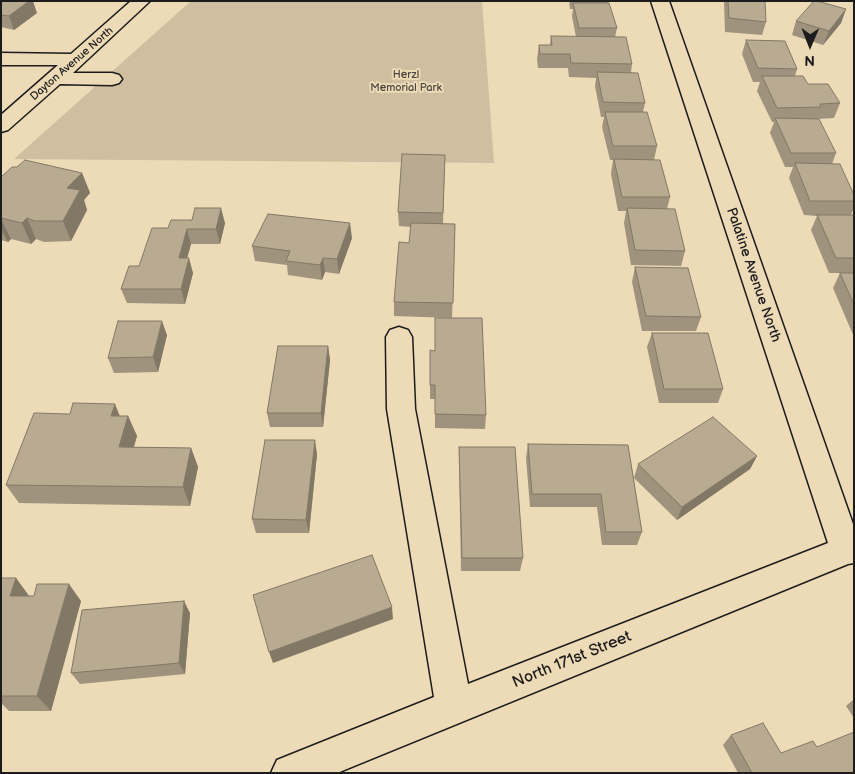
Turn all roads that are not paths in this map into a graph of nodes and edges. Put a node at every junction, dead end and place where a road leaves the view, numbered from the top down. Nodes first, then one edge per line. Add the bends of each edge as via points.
1 (142, 1) edge
2 (660, 1) edge
3 (1, 59) edge
4 (77, 60) junction
5 (57, 78) junction
6 (112, 79) dead end
7 (1, 126) edge
8 (399, 337) dead end
9 (850, 549) edge
10 (454, 707) junction
11 (290, 773) edge

1 - 4 street, Dayton Avenue North
2 - 9 street, Palatine Avenue North
3 - 4 street
4 - 5 street, Dayton Avenue North
5 - 6 street
5 - 7 street, Dayton Avenue North
8 - 10 street via 401,409
9 - 10 street, North 171st Street
10 - 11 street, North 171st Street

